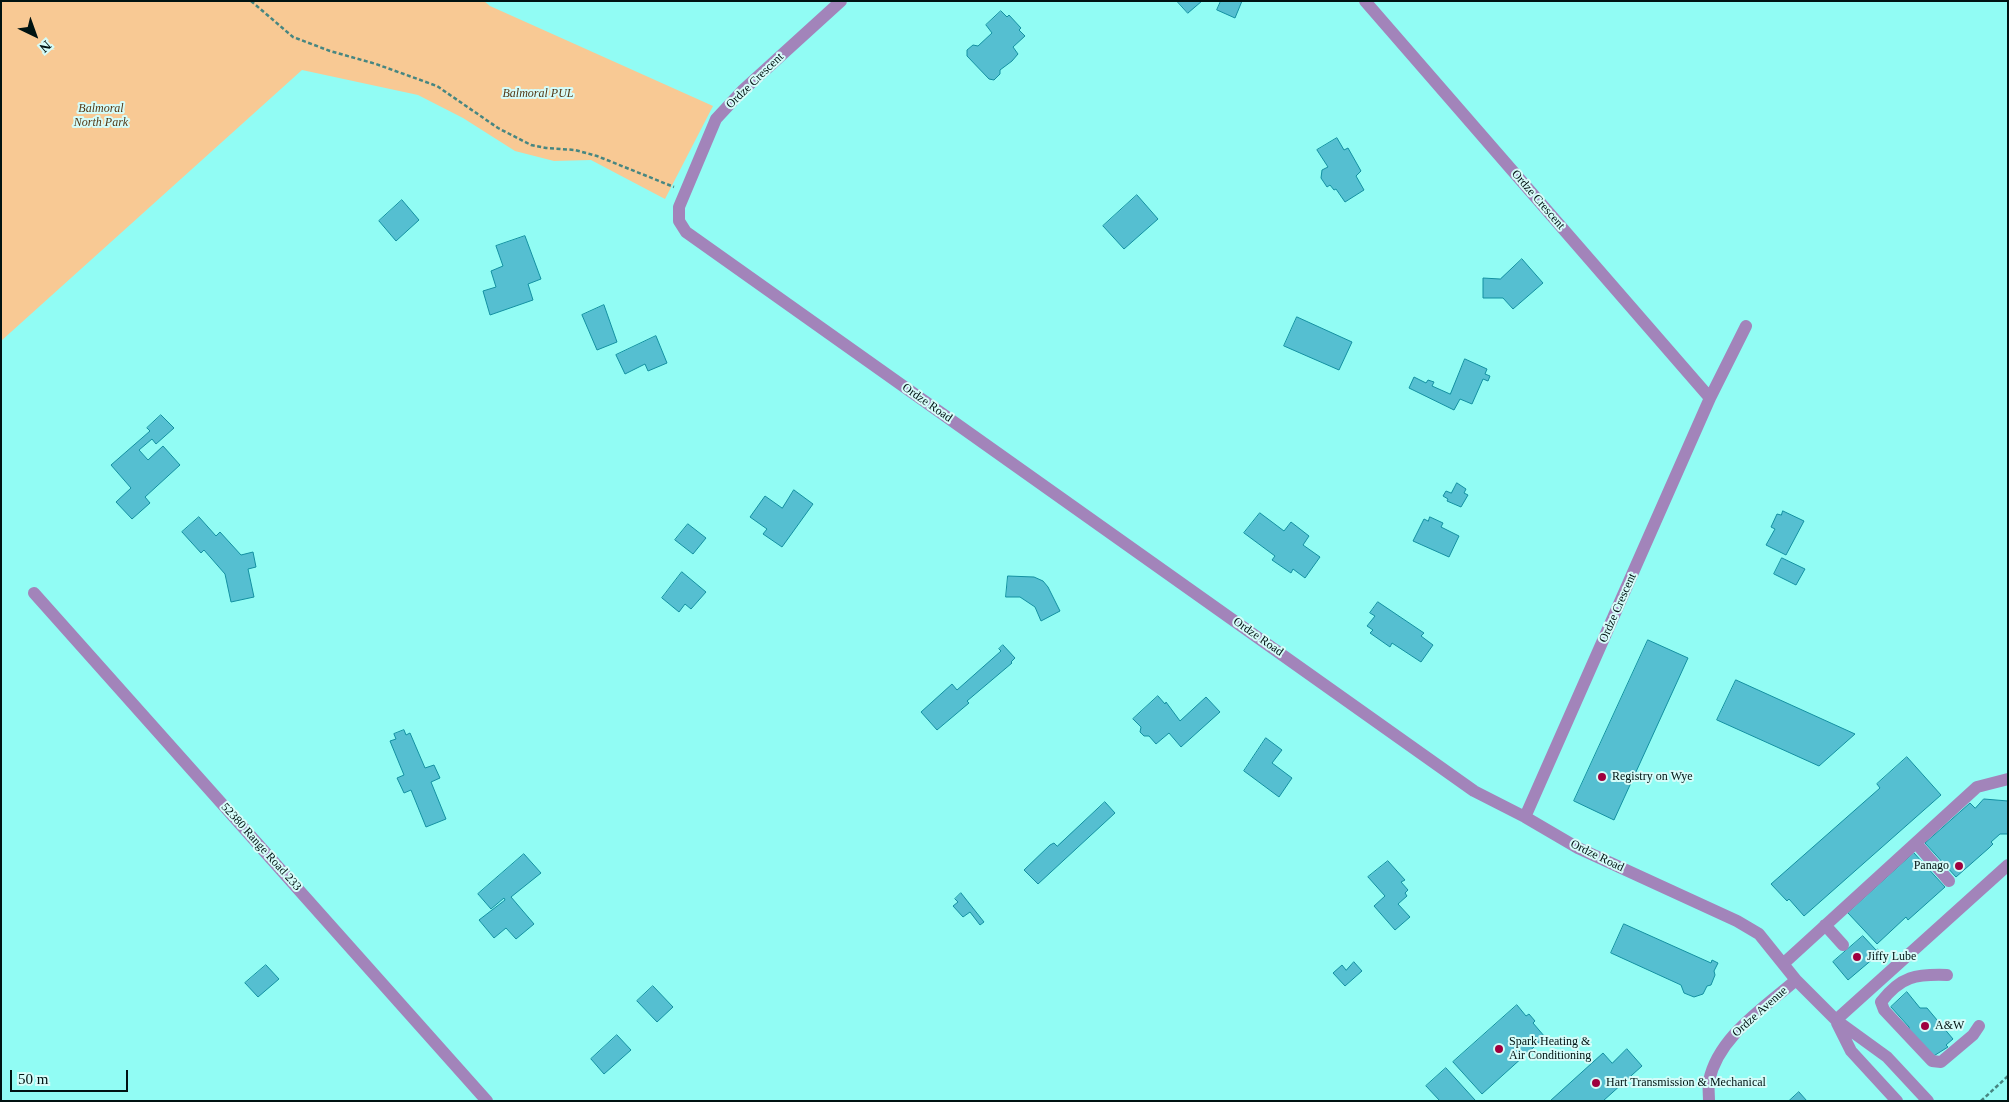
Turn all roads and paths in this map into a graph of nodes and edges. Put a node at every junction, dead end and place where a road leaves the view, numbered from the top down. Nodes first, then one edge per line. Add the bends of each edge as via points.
1 (252, 1) edge
2 (841, 1) edge
3 (1365, 1) edge
4 (685, 190) junction
5 (686, 232) joint
6 (1746, 326) dead end
7 (1710, 398) junction
8 (34, 593) dead end
9 (2008, 779) edge
10 (1525, 817) junction
11 (1916, 843) junction
12 (2008, 865) edge
13 (1949, 880) dead end
14 (1826, 925) junction
15 (1844, 946) dead end
16 (1783, 964) junction
17 (1947, 975) dead end
18 (1796, 980) junction
19 (1836, 1020) junction
20 (1979, 1026) dead end
21 (2008, 1076) edge
22 (487, 1101) edge
23 (1709, 1101) edge
24 (1897, 1101) edge
25 (1928, 1101) edge
26 (1981, 1101) edge

1 - 4 path via 293,37 437,86 498,128 531,145 597,156
2 - 4 street, Ordze Crescent via 742,91 716,119
3 - 7 street, Ordze Crescent
4 - 5 street, Ordze Crescent via 679,207 679,221
5 - 10 street, Ordze Road via 1474,791
6 - 7 street, Ordze Crescent
7 - 10 street, Ordze Crescent
8 - 22 street, 52380 Range Road 233
9 - 11 street via 1977,787
10 - 16 street, Ordze Road via 1578,848 1737,921 1759,934
11 - 13 street
11 - 14 street
12 - 19 street
14 - 15 street
14 - 16 street
16 - 18 street, Ordze Road
17 - 20 street via 1922,974 1907,978 1890,989 1881,1002 1884,1010 1932,1061 1941,1062
18 - 19 street, Ordze Road
18 - 23 street, Ordze Avenue via 1728,1040 1716,1059 1708,1083
19 - 24 street, Ordze Road via 1851,1051
19 - 25 street, Ordze Road via 1887,1057
21 - 26 path

